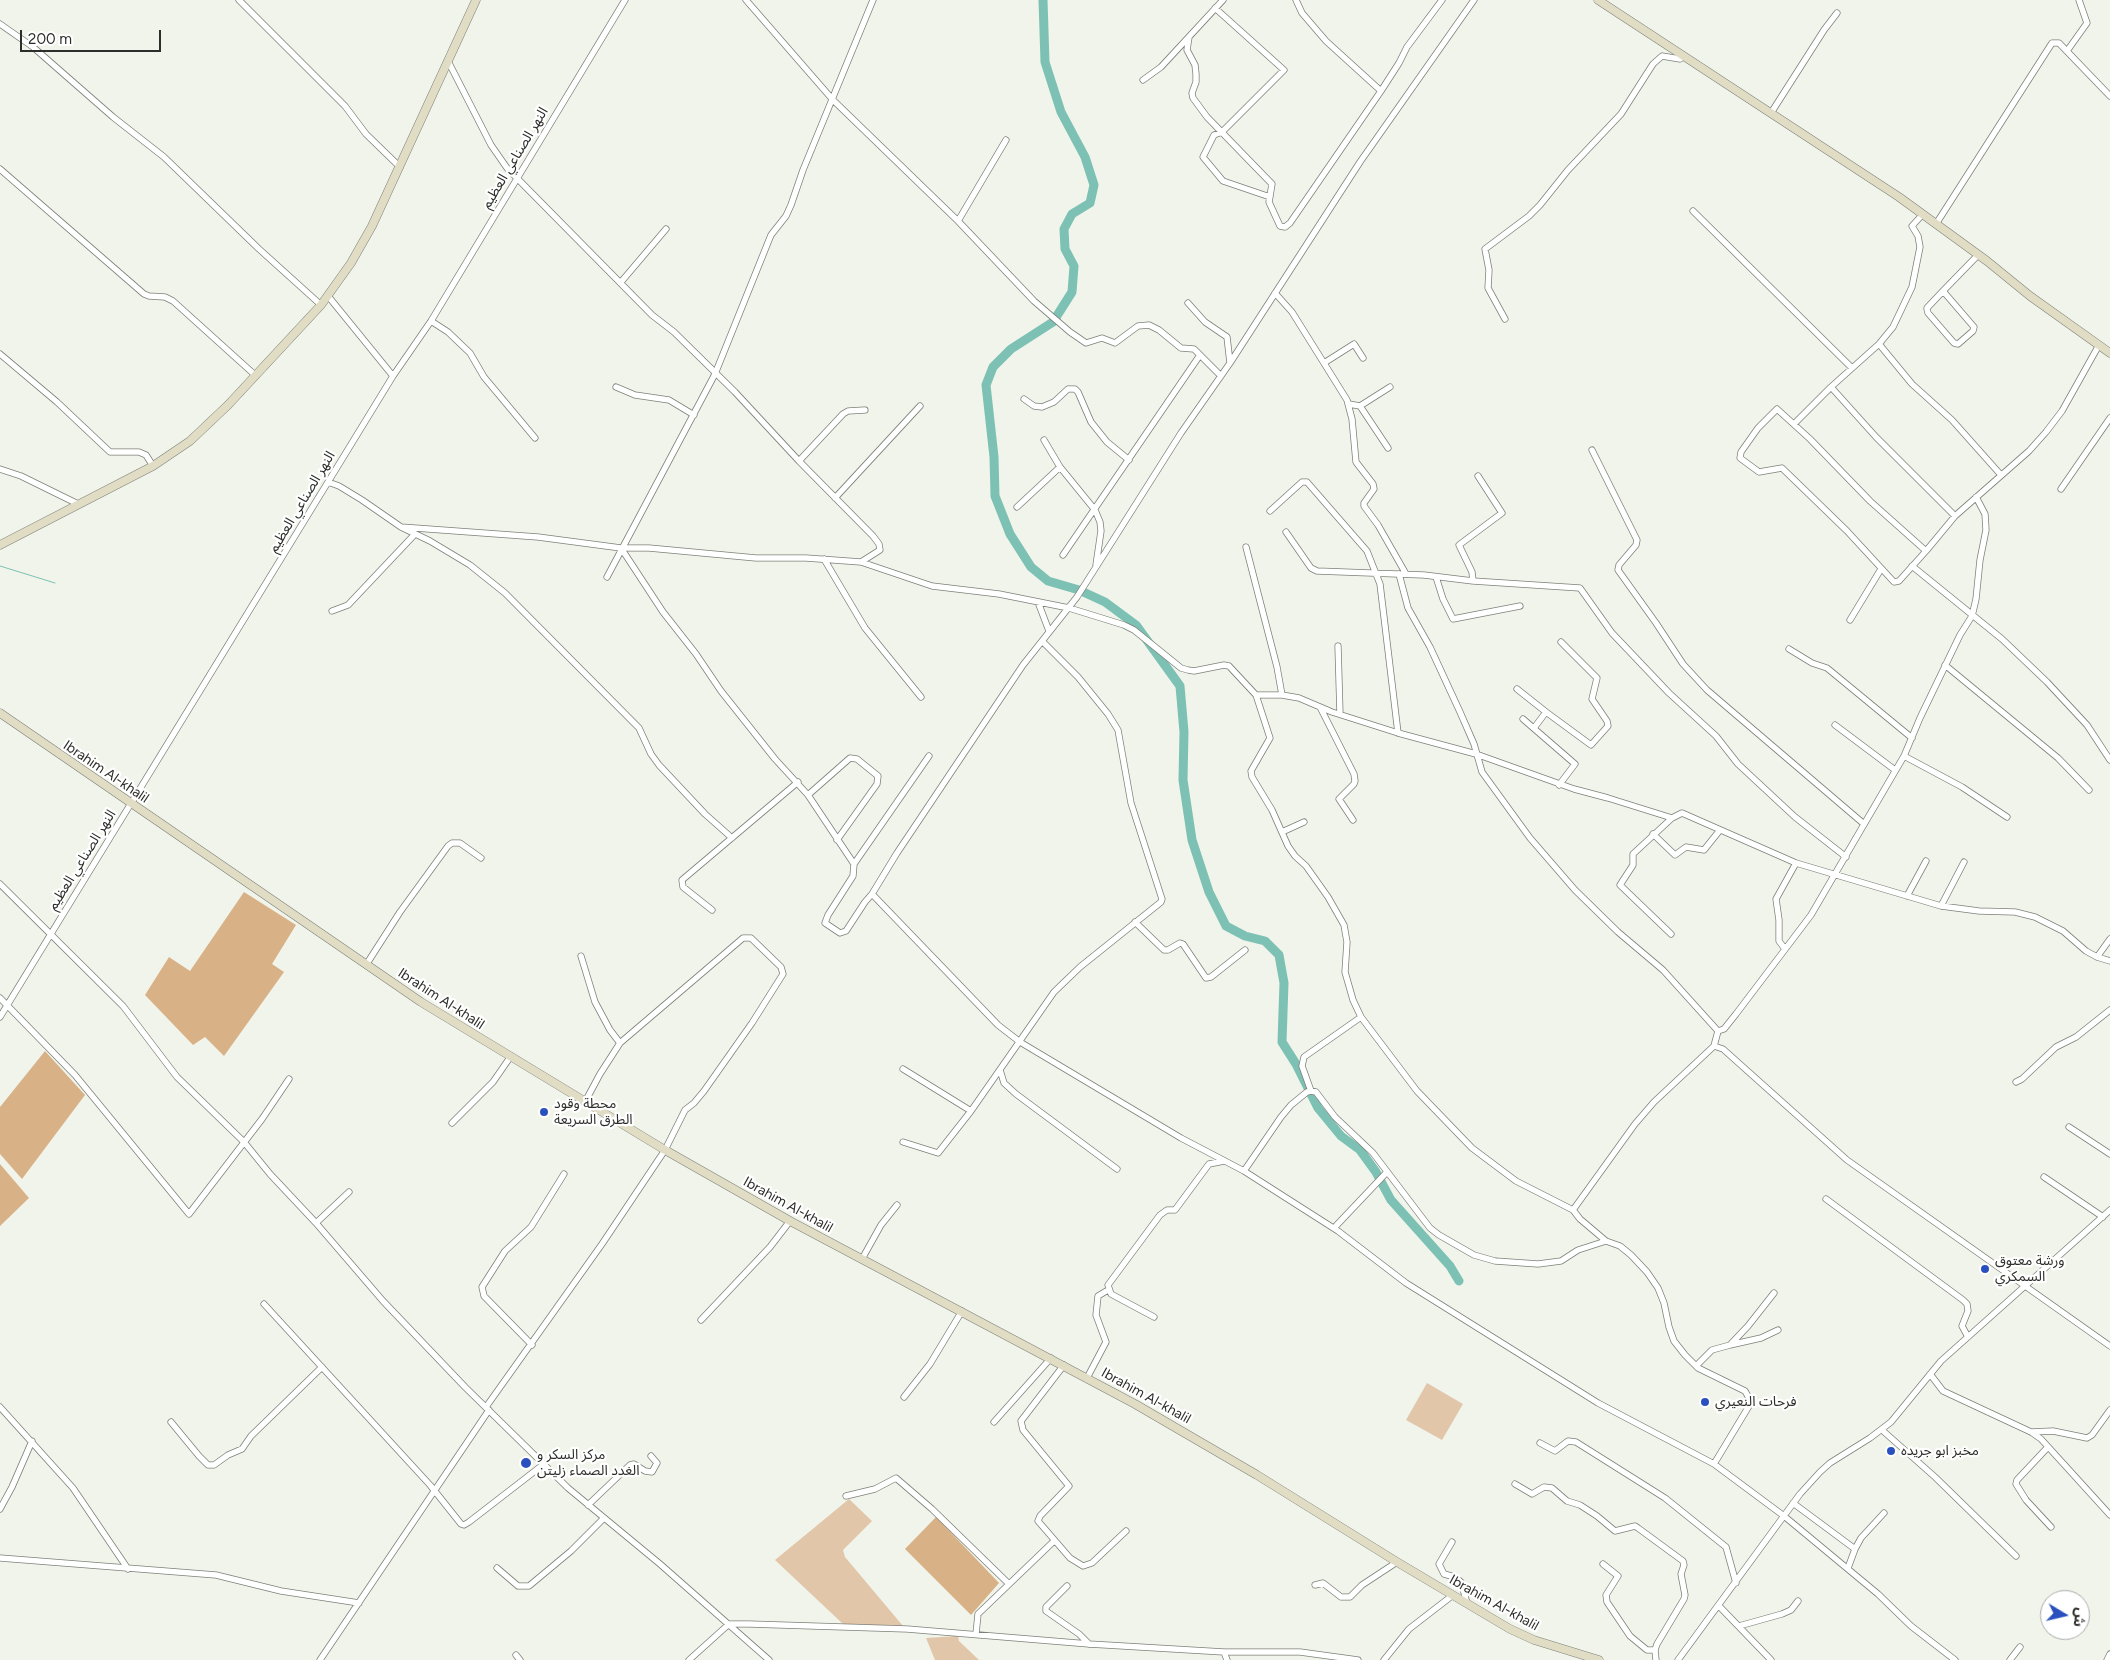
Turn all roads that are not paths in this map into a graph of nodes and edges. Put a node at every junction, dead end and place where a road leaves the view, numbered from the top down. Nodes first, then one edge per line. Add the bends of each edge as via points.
1 (239, 0) edge
2 (476, 0) edge
3 (625, 0) edge
4 (746, 0) edge
5 (873, 0) edge
6 (1223, 0) edge
7 (1296, 0) edge
8 (1442, 0) edge
9 (1474, 0) edge
10 (1598, 0) edge
11 (2079, 0) edge
12 (1215, 8) junction
13 (1837, 13) dead end
14 (0, 24) edge
15 (1189, 37) junction
16 (2067, 51) junction
17 (1684, 56) junction
18 (449, 63) junction
19 (1143, 80) dead end
20 (1381, 91) junction
21 (2110, 96) edge
22 (833, 100) junction
23 (1771, 113) junction
24 (1222, 132) junction
25 (1006, 140) dead end
26 (400, 167) junction
27 (0, 169) edge
28 (517, 179) junction
29 (1270, 197) junction
30 (1693, 211) dead end
31 (1923, 214) junction
32 (958, 221) junction
33 (1936, 224) junction
34 (666, 229) dead end
35 (1978, 255) junction
36 (621, 282) junction
37 (1943, 291) junction
38 (1275, 293) junction
39 (328, 296) junction
40 (1188, 303) dead end
41 (321, 305) junction
42 (1504, 319) dead end
43 (430, 322) junction
44 (1879, 344) junction
45 (2099, 345) junction
46 (2110, 353) edge
47 (0, 354) edge
48 (1200, 355) junction
49 (1364, 358) dead end
50 (1230, 363) junction
51 (1324, 363) junction
52 (1852, 368) junction
53 (715, 374) junction
54 (256, 375) junction
55 (393, 376) junction
56 (1221, 376) junction
57 (616, 387) dead end
58 (1390, 387) dead end
59 (1831, 387) junction
60 (1024, 399) dead end
61 (1349, 404) junction
62 (920, 406) dead end
63 (1360, 406) junction
64 (865, 410) dead end
65 (694, 415) junction
66 (2110, 418) edge
67 (1794, 424) junction
68 (535, 438) dead end
69 (1044, 440) dead end
70 (1388, 448) dead end
71 (1592, 450) dead end
72 (1129, 460) junction
73 (798, 461) junction
74 (153, 466) junction
75 (1060, 467) junction
76 (0, 469) edge
77 (2001, 475) junction
78 (1478, 476) dead end
79 (328, 482) junction
80 (2061, 489) dead end
81 (1976, 497) junction
82 (835, 498) junction
83 (78, 504) junction
84 (1017, 507) dead end
85 (1095, 510) junction
86 (1270, 511) dead end
87 (1955, 516) junction
88 (401, 527) junction
89 (1286, 532) dead end
90 (415, 534) junction
91 (0, 546) edge
92 (1246, 547) dead end
93 (621, 548) junction
94 (1926, 551) junction
95 (1063, 556) dead end
96 (824, 559) junction
97 (861, 562) junction
98 (1912, 566) junction
99 (1881, 569) junction
100 (1095, 570) junction
101 (1377, 573) junction
102 (1399, 574) junction
103 (1406, 574) junction
104 (607, 577) dead end
105 (1436, 577) junction
106 (1473, 581) junction
107 (1038, 602) junction
108 (1520, 606) dead end
109 (1069, 608) junction
110 (332, 611) dead end
111 (1972, 616) junction
112 (1850, 620) dead end
113 (1049, 631) junction
114 (1042, 641) junction
115 (1561, 642) dead end
116 (1338, 646) dead end
117 (1790, 649) dead end
118 (1945, 665) junction
119 (1517, 689) dead end
120 (1256, 695) junction
121 (1282, 695) junction
122 (921, 697) dead end
123 (1320, 708) junction
124 (0, 712) edge
125 (1546, 712) junction
126 (1340, 714) junction
127 (1523, 719) dead end
128 (1835, 725) dead end
129 (1534, 728) junction
130 (1398, 733) junction
131 (1912, 738) junction
132 (1476, 754) junction
133 (929, 756) dead end
134 (1904, 756) junction
135 (2110, 760) edge
136 (1895, 770) junction
137 (798, 782) junction
138 (1559, 785) junction
139 (2089, 790) dead end
140 (808, 795) junction
141 (131, 804) junction
142 (2007, 817) dead end
143 (1672, 818) junction
144 (1353, 820) dead end
145 (1304, 822) dead end
146 (1864, 824) junction
147 (1720, 830) junction
148 (1282, 832) junction
149 (1653, 834) junction
150 (732, 838) junction
151 (837, 840) junction
152 (1846, 857) junction
153 (481, 858) dead end
154 (1926, 861) dead end
155 (1964, 862) dead end
156 (1796, 863) junction
157 (854, 864) junction
158 (1834, 874) junction
159 (0, 884) edge
160 (872, 894) junction
161 (1907, 896) junction
162 (1941, 906) junction
163 (712, 910) dead end
164 (1135, 922) junction
165 (52, 934) junction
166 (1671, 934) dead end
167 (2110, 939) edge
168 (1785, 949) junction
169 (1245, 950) dead end
170 (581, 956) dead end
171 (2097, 957) junction
172 (2110, 961) edge
173 (366, 965) junction
174 (0, 998) edge
175 (7, 1006) junction
176 (2110, 1010) edge
177 (0, 1017) edge
178 (1361, 1017) junction
179 (1718, 1031) junction
180 (1020, 1042) junction
181 (620, 1043) junction
182 (1714, 1046) junction
183 (511, 1056) junction
184 (903, 1070) dead end
185 (1000, 1070) junction
186 (289, 1080) dead end
187 (2016, 1082) dead end
188 (1311, 1091) junction
189 (586, 1102) junction
190 (971, 1111) junction
191 (452, 1123) dead end
192 (2069, 1127) dead end
193 (244, 1142) junction
194 (902, 1142) dead end
195 (665, 1150) junction
196 (2110, 1154) edge
197 (1224, 1160) junction
198 (1117, 1169) dead end
199 (1244, 1171) junction
200 (1388, 1172) junction
201 (564, 1174) dead end
202 (2044, 1177) dead end
203 (349, 1192) dead end
204 (1826, 1198) dead end
205 (897, 1205) dead end
206 (1573, 1210) junction
207 (2110, 1210) edge
208 (2103, 1217) junction
209 (790, 1221) junction
210 (316, 1223) junction
211 (1334, 1228) junction
212 (1606, 1241) junction
213 (862, 1259) junction
214 (2024, 1286) junction
215 (1108, 1290) junction
216 (1774, 1293) dead end
217 (264, 1304) dead end
218 (962, 1311) junction
219 (1154, 1317) dead end
220 (701, 1320) dead end
221 (1778, 1330) dead end
222 (1968, 1337) junction
223 (532, 1345) junction
224 (1730, 1345) junction
225 (2110, 1346) edge
226 (1051, 1358) junction
227 (1064, 1365) junction
228 (1696, 1366) junction
229 (322, 1367) junction
230 (1930, 1374) junction
231 (1087, 1378) junction
232 (904, 1397) dead end
233 (0, 1407) edge
234 (487, 1409) junction
235 (2110, 1410) edge
236 (171, 1422) dead end
237 (994, 1422) dead end
238 (1882, 1430) junction
239 (2031, 1432) junction
240 (32, 1441) junction
241 (1540, 1443) dead end
242 (2048, 1447) junction
243 (651, 1456) dead end
244 (544, 1464) junction
245 (1714, 1464) junction
246 (1515, 1484) dead end
247 (434, 1490) junction
248 (846, 1496) dead end
249 (1794, 1503) junction
250 (588, 1505) junction
251 (0, 1508) edge
252 (1884, 1513) dead end
253 (2110, 1515) edge
254 (1784, 1516) junction
255 (604, 1518) junction
256 (2052, 1527) dead end
257 (1126, 1531) dead end
258 (1054, 1541) junction
259 (1452, 1542) dead end
260 (1855, 1549) junction
261 (2016, 1556) dead end
262 (0, 1558) edge
263 (1396, 1562) junction
264 (1603, 1564) dead end
265 (497, 1568) dead end
266 (1848, 1568) junction
267 (128, 1569) junction
268 (1736, 1583) junction
269 (1008, 1584) junction
270 (1315, 1585) dead end
271 (1067, 1586) dead end
272 (1452, 1595) junction
273 (1798, 1600) dead end
274 (359, 1603) junction
275 (1466, 1603) junction
276 (1719, 1606) junction
277 (730, 1624) junction
278 (1739, 1626) junction
279 (976, 1634) junction
280 (1089, 1644) junction
281 (2020, 1647) dead end
282 (1655, 1650) junction
283 (2110, 1654) edge
284 (1225, 1657) edge
285 (320, 1660) edge
286 (689, 1660) edge
287 (769, 1660) edge
288 (1358, 1660) edge
289 (1384, 1660) edge
290 (1599, 1660) edge
291 (1656, 1660) edge
292 (1678, 1660) edge
293 (1771, 1660) edge
294 (1955, 1660) edge
295 (2010, 1660) edge
296 (2107, 1660) edge

1 - 26 street via 345,106 366,134
2 - 18 street
3 - 28 street, النهر الصناعي العظيم
4 - 22 street
5 - 22 street
6 - 12 street
7 - 20 street via 1302,13 1326,41
8 - 20 street via 1407,47
9 - 38 street via 1360,162
10 - 17 street
11 - 16 street via 2087,23
12 - 15 street
12 - 24 street via 1284,70
13 - 23 street
14 - 41 street via 164,158
15 - 19 street via 1162,67
15 - 24 street via 1187,50 1196,74 1192,95
16 - 21 street
16 - 33 street via 2059,43 2052,43
17 - 23 street
17 - 42 street via 1680,59 1666,56 1658,59 1621,114 1540,205 1485,249 1488,288
18 - 26 street
18 - 28 street via 495,152
20 - 29 street via 1285,227 1278,224
22 - 32 street
22 - 53 street via 792,205 771,235
23 - 31 street
24 - 29 street via 1271,182
24 - 29 street via 1214,135 1203,157 1223,181
25 - 32 street
26 - 39 street via 372,226
27 - 54 street via 144,294 173,301
28 - 36 street
28 - 43 street, النهر الصناعي العظيم
30 - 52 street
31 - 33 street
31 - 44 street via 1912,226 1920,241 1920,252 1910,295 1893,327
32 - 48 street via 1034,301 1084,343 1102,338 1115,344 1144,324 1159,330 1181,348 1194,349
33 - 35 street
34 - 36 street
35 - 37 street
35 - 45 street
36 - 53 street
37 - 37 street via 1927,311 1958,344 1974,327
38 - 50 street
38 - 51 street via 1292,312
39 - 41 street
39 - 55 street
40 - 50 street via 1205,322 1227,336
41 - 54 street
43 - 55 street, النهر الصناعي العظيم
43 - 68 street via 448,332 472,356 484,377
44 - 52 street
44 - 77 street via 1912,384 1952,420
45 - 46 street
45 - 77 street via 2057,418 2029,452
47 - 74 street via 110,452 139,452 150,458
48 - 56 street
48 - 72 street
49 - 51 street via 1354,344
50 - 56 street
51 - 61 street
52 - 59 street
53 - 65 street
53 - 73 street
54 - 74 street via 204,429
55 - 79 street, النهر الصناعي العظيم
56 - 100 street via 1180,432
57 - 65 street via 635,395 669,400
58 - 63 street
59 - 67 street
59 - 87 street
60 - 72 street via 1042,407 1054,402 1068,389 1075,389 1091,422 1107,442
61 - 63 street
61 - 103 street via 1355,458 1374,489 1364,506
62 - 82 street
63 - 70 street
64 - 73 street via 843,414
65 - 93 street
66 - 80 street
67 - 94 street via 1870,501
67 - 99 street via 1777,409 1758,428 1740,452 1740,458 1758,472 1782,468
69 - 75 street
71 - 146 street via 1637,540 1618,570 1683,664 1707,690
72 - 85 street
73 - 82 street
74 - 83 street
75 - 84 street
75 - 85 street
76 - 83 street
77 - 81 street
78 - 106 street via 1502,514 1459,545
79 - 88 street via 346,490
79 - 141 street, النهر الصناعي العظيم
81 - 87 street
81 - 111 street via 1985,514 1986,530
82 - 97 street via 880,546 879,551
83 - 91 street
85 - 95 street
85 - 100 street via 1101,531
86 - 101 street via 1302,482 1307,482 1367,551
87 - 94 street
88 - 90 street
88 - 93 street via 538,537
89 - 101 street via 1314,570
90 - 110 street via 348,605
90 - 150 street via 470,565 505,593 632,720 659,765
92 - 121 street
93 - 96 street via 756,558
93 - 104 street
93 - 137 street via 721,691 775,759
94 - 98 street
96 - 97 street
96 - 122 street via 865,628
97 - 107 street via 932,586
98 - 99 street via 1899,582
98 - 111 street
99 - 112 street
100 - 109 street
101 - 102 street
101 - 130 street
102 - 103 street
102 - 132 street via 1408,608 1430,647
103 - 105 street
105 - 106 street
105 - 108 street via 1453,619
106 - 152 street via 1580,588 1612,633 1669,693 1716,736 1738,764 1795,817
107 - 109 street
107 - 113 street
109 - 113 street
109 - 120 street via 1134,630 1181,668 1194,671 1229,666
111 - 118 street
111 - 135 street via 2002,639 2073,708
113 - 114 street
114 - 160 street
114 - 164 street via 1078,677 1118,730 1131,803 1162,899
115 - 125 street via 1597,678 1592,699 1608,726 1591,745
116 - 126 street
117 - 131 street via 1827,668
118 - 131 street
118 - 139 street via 2058,758
119 - 125 street
120 - 121 street
120 - 148 street via 1270,738 1251,771 1252,777
121 - 123 street via 1300,698
123 - 126 street
123 - 144 street via 1354,774 1354,784 1339,799
124 - 141 street, Ibrahim Al-khalil
125 - 129 street
126 - 130 street
127 - 129 street
128 - 136 street
129 - 138 street via 1575,764
130 - 132 street
131 - 134 street
132 - 138 street
132 - 179 street via 1482,772 1545,856 1589,904 1663,970
133 - 157 street
134 - 136 street
134 - 142 street via 1962,787
136 - 146 street
137 - 140 street
137 - 150 street
138 - 143 street
140 - 151 street
140 - 151 street via 850,758 857,759 878,776 877,784
141 - 165 street, النهر الصناعي العظيم
141 - 173 street, Ibrahim Al-khalil
143 - 147 street via 1682,813
143 - 149 street
145 - 148 street
146 - 152 street
147 - 149 street via 1704,850 1686,847 1675,855
147 - 156 street
148 - 178 street via 1344,925 1347,934 1345,972
149 - 166 street via 1632,854 1633,865 1620,885
150 - 163 street via 682,880 683,887
151 - 157 street
152 - 158 street
153 - 173 street via 460,843 448,846
154 - 161 street
155 - 162 street
156 - 158 street
156 - 168 street via 1776,899 1779,941
157 - 160 street via 853,876 825,923 840,933 846,931
158 - 161 street
158 - 168 street via 1811,914
159 - 165 street
160 - 180 street via 998,1025
161 - 162 street
162 - 171 street via 2015,912 2035,917 2064,931
164 - 169 street via 1164,950 1180,942 1183,944 1206,978 1211,978
164 - 180 street via 1054,992
165 - 175 street, النهر الصناعي العظيم
165 - 193 street via 136,1020 177,1077
167 - 171 street
168 - 179 street via 1727,1026
170 - 181 street via 594,1002
171 - 172 street
173 - 183 street, Ibrahim Al-khalil
174 - 175 street
175 - 177 street, النهر الصناعي العظيم
175 - 193 street via 81,1082 188,1214
176 - 187 street via 2076,1037 2056,1047
178 - 188 street via 1304,1057 1302,1066
178 - 206 street via 1416,1091 1472,1148 1516,1181
179 - 182 street
180 - 185 street
180 - 197 street
181 - 189 street
181 - 195 street via 743,938 751,938 781,967 782,974 752,1023 704,1092 685,1110
182 - 206 street via 1635,1124
182 - 214 street via 1723,1049 1847,1160
183 - 189 street, Ibrahim Al-khalil
183 - 191 street via 494,1082
184 - 190 street
185 - 190 street
185 - 198 street via 1004,1083 1016,1094
186 - 193 street
188 - 199 street via 1291,1105
188 - 200 street via 1316,1092 1335,1117
189 - 195 street, Ibrahim Al-khalil
190 - 194 street via 938,1153
192 - 196 street
193 - 210 street
195 - 209 street, Ibrahim Al-khalil
195 - 223 street
197 - 199 street
197 - 215 street via 1209,1164 1175,1210 1167,1210 1160,1215
199 - 211 street
200 - 211 street
200 - 212 street via 1422,1219 1439,1235 1474,1255 1495,1262 1523,1265 1555,1262
201 - 223 street via 531,1227 505,1251 482,1288 484,1296
202 - 208 street
203 - 210 street
204 - 222 street via 1963,1300 1968,1311 1962,1326
205 - 213 street via 881,1224
206 - 212 street
207 - 208 street
208 - 214 street
209 - 213 street, Ibrahim Al-khalil
209 - 220 street via 770,1247
210 - 234 street via 383,1302
211 - 245 street via 1406,1283 1475,1327 1598,1403
212 - 228 street via 1620,1246 1647,1272 1664,1302 1674,1341
213 - 218 street, Ibrahim Al-khalil
214 - 222 street
214 - 225 street
215 - 219 street
215 - 231 street via 1098,1296 1096,1315 1106,1342
216 - 224 street
217 - 229 street
218 - 226 street, Ibrahim Al-khalil
218 - 232 street via 930,1364
221 - 224 street via 1761,1338
222 - 230 street
223 - 234 street
224 - 228 street via 1712,1350
226 - 227 street, Ibrahim Al-khalil
226 - 237 street
227 - 231 street, Ibrahim Al-khalil
227 - 258 street via 1021,1423 1023,1430 1069,1486 1038,1519
228 - 245 street via 1745,1391 1749,1398 1750,1406
229 - 236 street via 251,1436 242,1449 214,1465 208,1465
229 - 247 street
230 - 238 street
230 - 239 street via 1943,1391
231 - 263 street, Ibrahim Al-khalil via 1193,1437
233 - 240 street
234 - 244 street
234 - 247 street
235 - 239 street via 2088,1438 2053,1431
238 - 249 street via 1830,1463
238 - 261 street
239 - 242 street
240 - 251 street
240 - 267 street via 73,1488
241 - 268 street via 1555,1451 1568,1441 1576,1442 1665,1498 1726,1546
242 - 253 street
242 - 256 street via 2016,1484 2026,1500
243 - 250 street via 657,1461 652,1472 630,1465
244 - 247 street via 464,1525 456,1520
244 - 250 street
245 - 254 street
246 - 282 street via 1532,1494 1544,1487 1552,1488 1615,1531 1635,1526 1683,1561 1680,1574 1684,1600
247 - 274 street
248 - 269 street via 875,1489 896,1478
249 - 254 street
249 - 260 street
250 - 255 street
252 - 260 street
254 - 266 street
254 - 268 street
255 - 265 street via 572,1551 529,1586 518,1586
255 - 277 street
257 - 258 street via 1088,1566 1076,1563
258 - 269 street
259 - 275 street via 1439,1564 1444,1574 1460,1582
260 - 266 street
262 - 267 street
263 - 270 street via 1350,1597 1341,1596 1323,1582
263 - 272 street, Ibrahim Al-khalil
264 - 282 street via 1618,1576 1606,1595 1608,1602 1630,1636 1647,1650
266 - 294 street via 1911,1626
267 - 274 street via 216,1575 282,1591
268 - 276 street
269 - 279 street via 978,1614
271 - 280 street via 1046,1607 1046,1611
272 - 275 street, Ibrahim Al-khalil
272 - 289 street via 1408,1629
273 - 278 street via 1791,1610 1782,1614
274 - 285 street
275 - 290 street, Ibrahim Al-khalil via 1528,1638
276 - 278 street
276 - 292 street
277 - 279 street via 866,1627
277 - 286 street
277 - 287 street
278 - 293 street
279 - 280 street
280 - 284 street
281 - 295 street
282 - 291 street
283 - 296 street
284 - 288 street via 1300,1652

